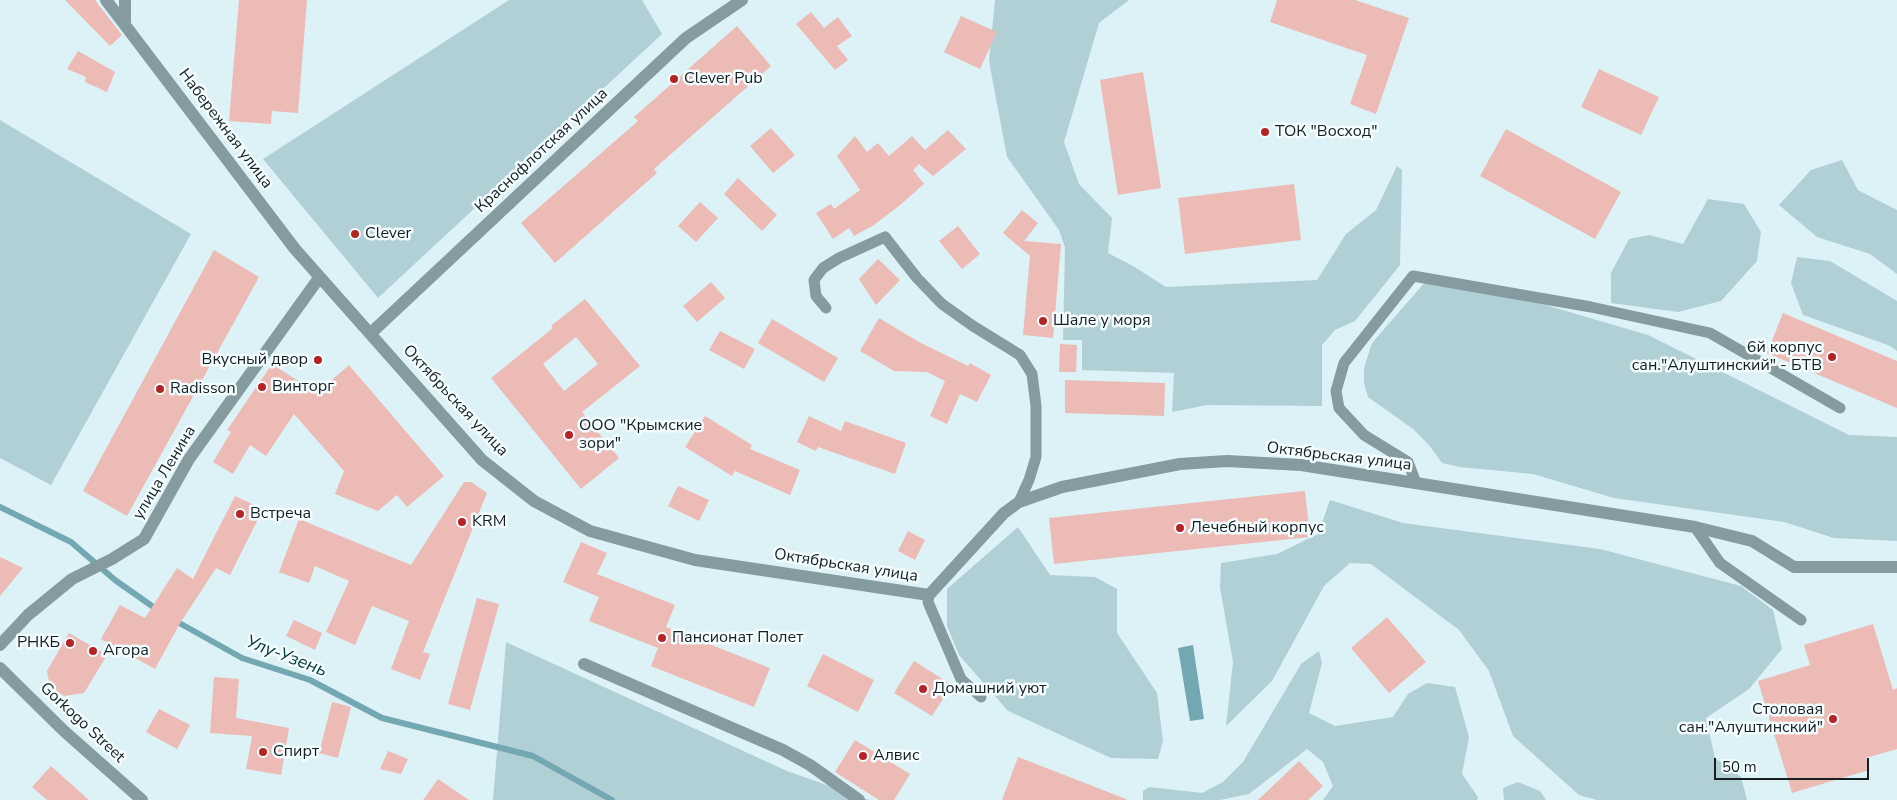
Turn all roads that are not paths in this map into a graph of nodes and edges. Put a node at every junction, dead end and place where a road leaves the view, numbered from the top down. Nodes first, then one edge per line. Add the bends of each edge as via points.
1 (106, 0) edge
2 (125, 0) edge
3 (742, 0) edge
4 (125, 24) junction
5 (319, 278) junction
6 (826, 308) dead end
7 (370, 333) junction
8 (1840, 408) dead end
9 (1416, 483) junction
10 (1019, 502) junction
11 (1695, 527) junction
12 (1897, 567) edge
13 (929, 595) junction
14 (1801, 620) dead end
15 (0, 645) edge
16 (584, 664) dead end
17 (0, 668) edge
18 (981, 697) dead end
19 (142, 800) edge
20 (859, 800) edge

1 - 4 street, Набережная улица
2 - 4 street
3 - 7 street, Краснофлотская улица via 686,38
4 - 5 street, Набережная улица
5 - 7 street, Октябрьская улица
5 - 15 street, улица Ленина via 189,459 144,538 72,579 28,615
6 - 10 lane via 816,296 814,280 823,268 885,237 942,304 1020,355 1032,374 1036,457
7 - 13 street, Октябрьская улица via 482,460 534,501 590,531 695,560
8 - 9 lane via 1710,333 1591,307 1413,276 1344,364 1336,391 1340,408 1364,435 1408,462
9 - 10 street, Октябрьская улица via 1301,465 1227,461 1180,464 1062,486
9 - 11 street, Октябрьская улица
10 - 13 street, Октябрьская улица
11 - 12 street, Октябрьская улица via 1752,541 1794,567
11 - 14 lane via 1720,563
13 - 18 lane via 928,602 961,679
16 - 20 street via 783,750
17 - 19 street, Gorkogo Street via 64,731

